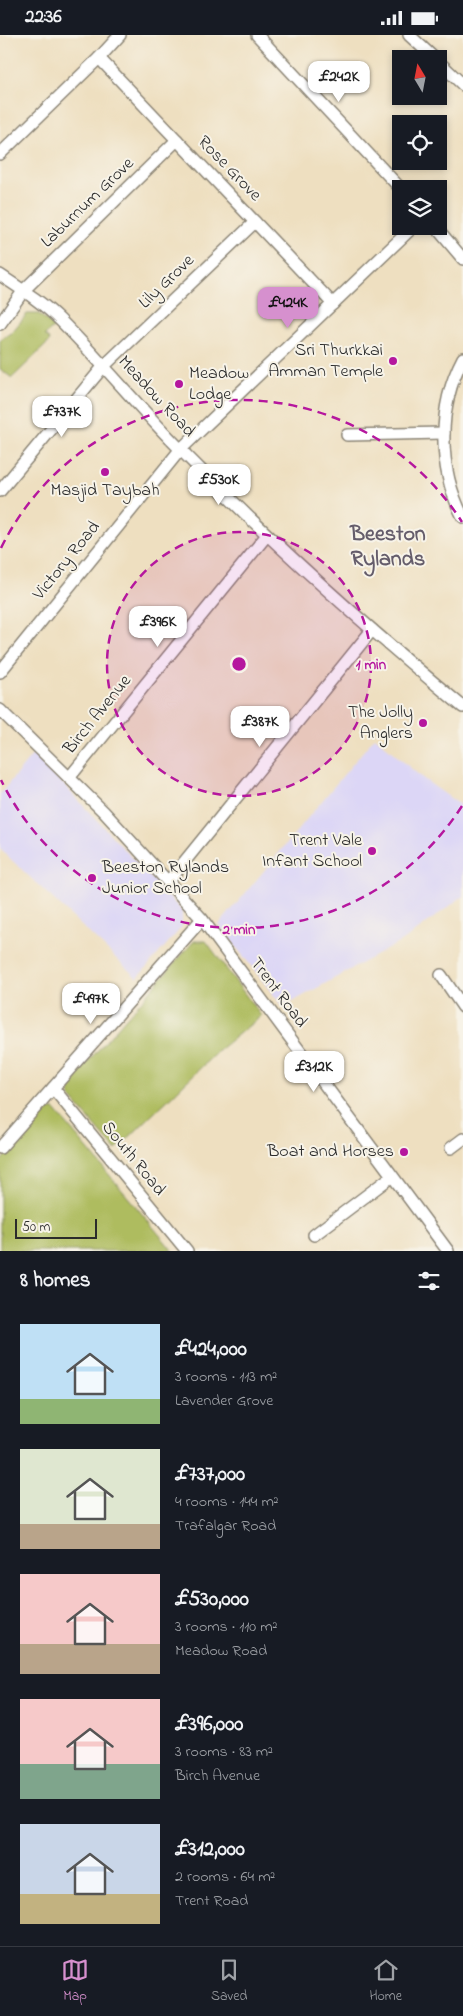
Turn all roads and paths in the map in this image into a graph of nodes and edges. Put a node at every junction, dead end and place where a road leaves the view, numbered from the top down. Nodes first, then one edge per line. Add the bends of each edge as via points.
1 (120, 35) edge
2 (257, 35) edge
3 (409, 35) edge
4 (425, 50) edge
5 (99, 58) junction
6 (448, 71) edge
7 (463, 85) edge
8 (177, 140) junction
9 (0, 154) edge
10 (393, 180) edge
11 (255, 222) junction
12 (405, 235) edge
13 (443, 235) edge
14 (463, 259) edge
15 (0, 275) edge
16 (24, 290) junction
17 (333, 304) junction
18 (0, 324) edge
19 (463, 359) edge
20 (103, 367) junction
21 (444, 433) junction
22 (347, 435) dead end
23 (180, 450) junction
24 (0, 491) edge
25 (463, 517) edge
26 (267, 535) junction
27 (372, 630) junction
28 (0, 672) edge
29 (463, 707) edge
30 (0, 710) edge
31 (69, 778) junction
32 (168, 881) junction
33 (202, 919) junction
34 (441, 975) dead end
35 (463, 1007) edge
36 (53, 1088) junction
37 (463, 1139) edge
38 (0, 1148) edge
39 (451, 1148) dead end
40 (391, 1177) junction
41 (314, 1235) dead end
42 (187, 1251) edge
43 (448, 1251) edge

1 - 5 street
2 - 10 street
3 - 4 street
5 - 8 street, Rose Grove
5 - 9 street
6 - 7 street
8 - 11 street, Rose Grove
8 - 16 street, Laburnum Grove
11 - 17 street, Rose Grove
11 - 20 street, Lily Grove
12 - 17 street, Victory Road
13 - 14 street
15 - 16 street, Meadow Road
16 - 18 street, Laburnum Grove
16 - 20 street, Meadow Road via 60,320
17 - 23 street, Victory Road
19 - 21 street via 449,393
20 - 23 street, Meadow Road
20 - 24 street, Lily Grove
21 - 22 street
21 - 25 street via 447,475
23 - 26 street, Meadow Road
23 - 28 street, Victory Road
26 - 27 street, Meadow Road
26 - 31 street, Birch Avenue
27 - 29 street, Meadow Road
27 - 32 street
30 - 31 street, Trent Road
31 - 32 street, Trent Road
32 - 33 street, Trent Road
33 - 36 street
33 - 40 street, Trent Road
34 - 35 street
36 - 38 street
36 - 42 street, South Road
37 - 39 street
40 - 41 street
40 - 43 street, Trent Road

